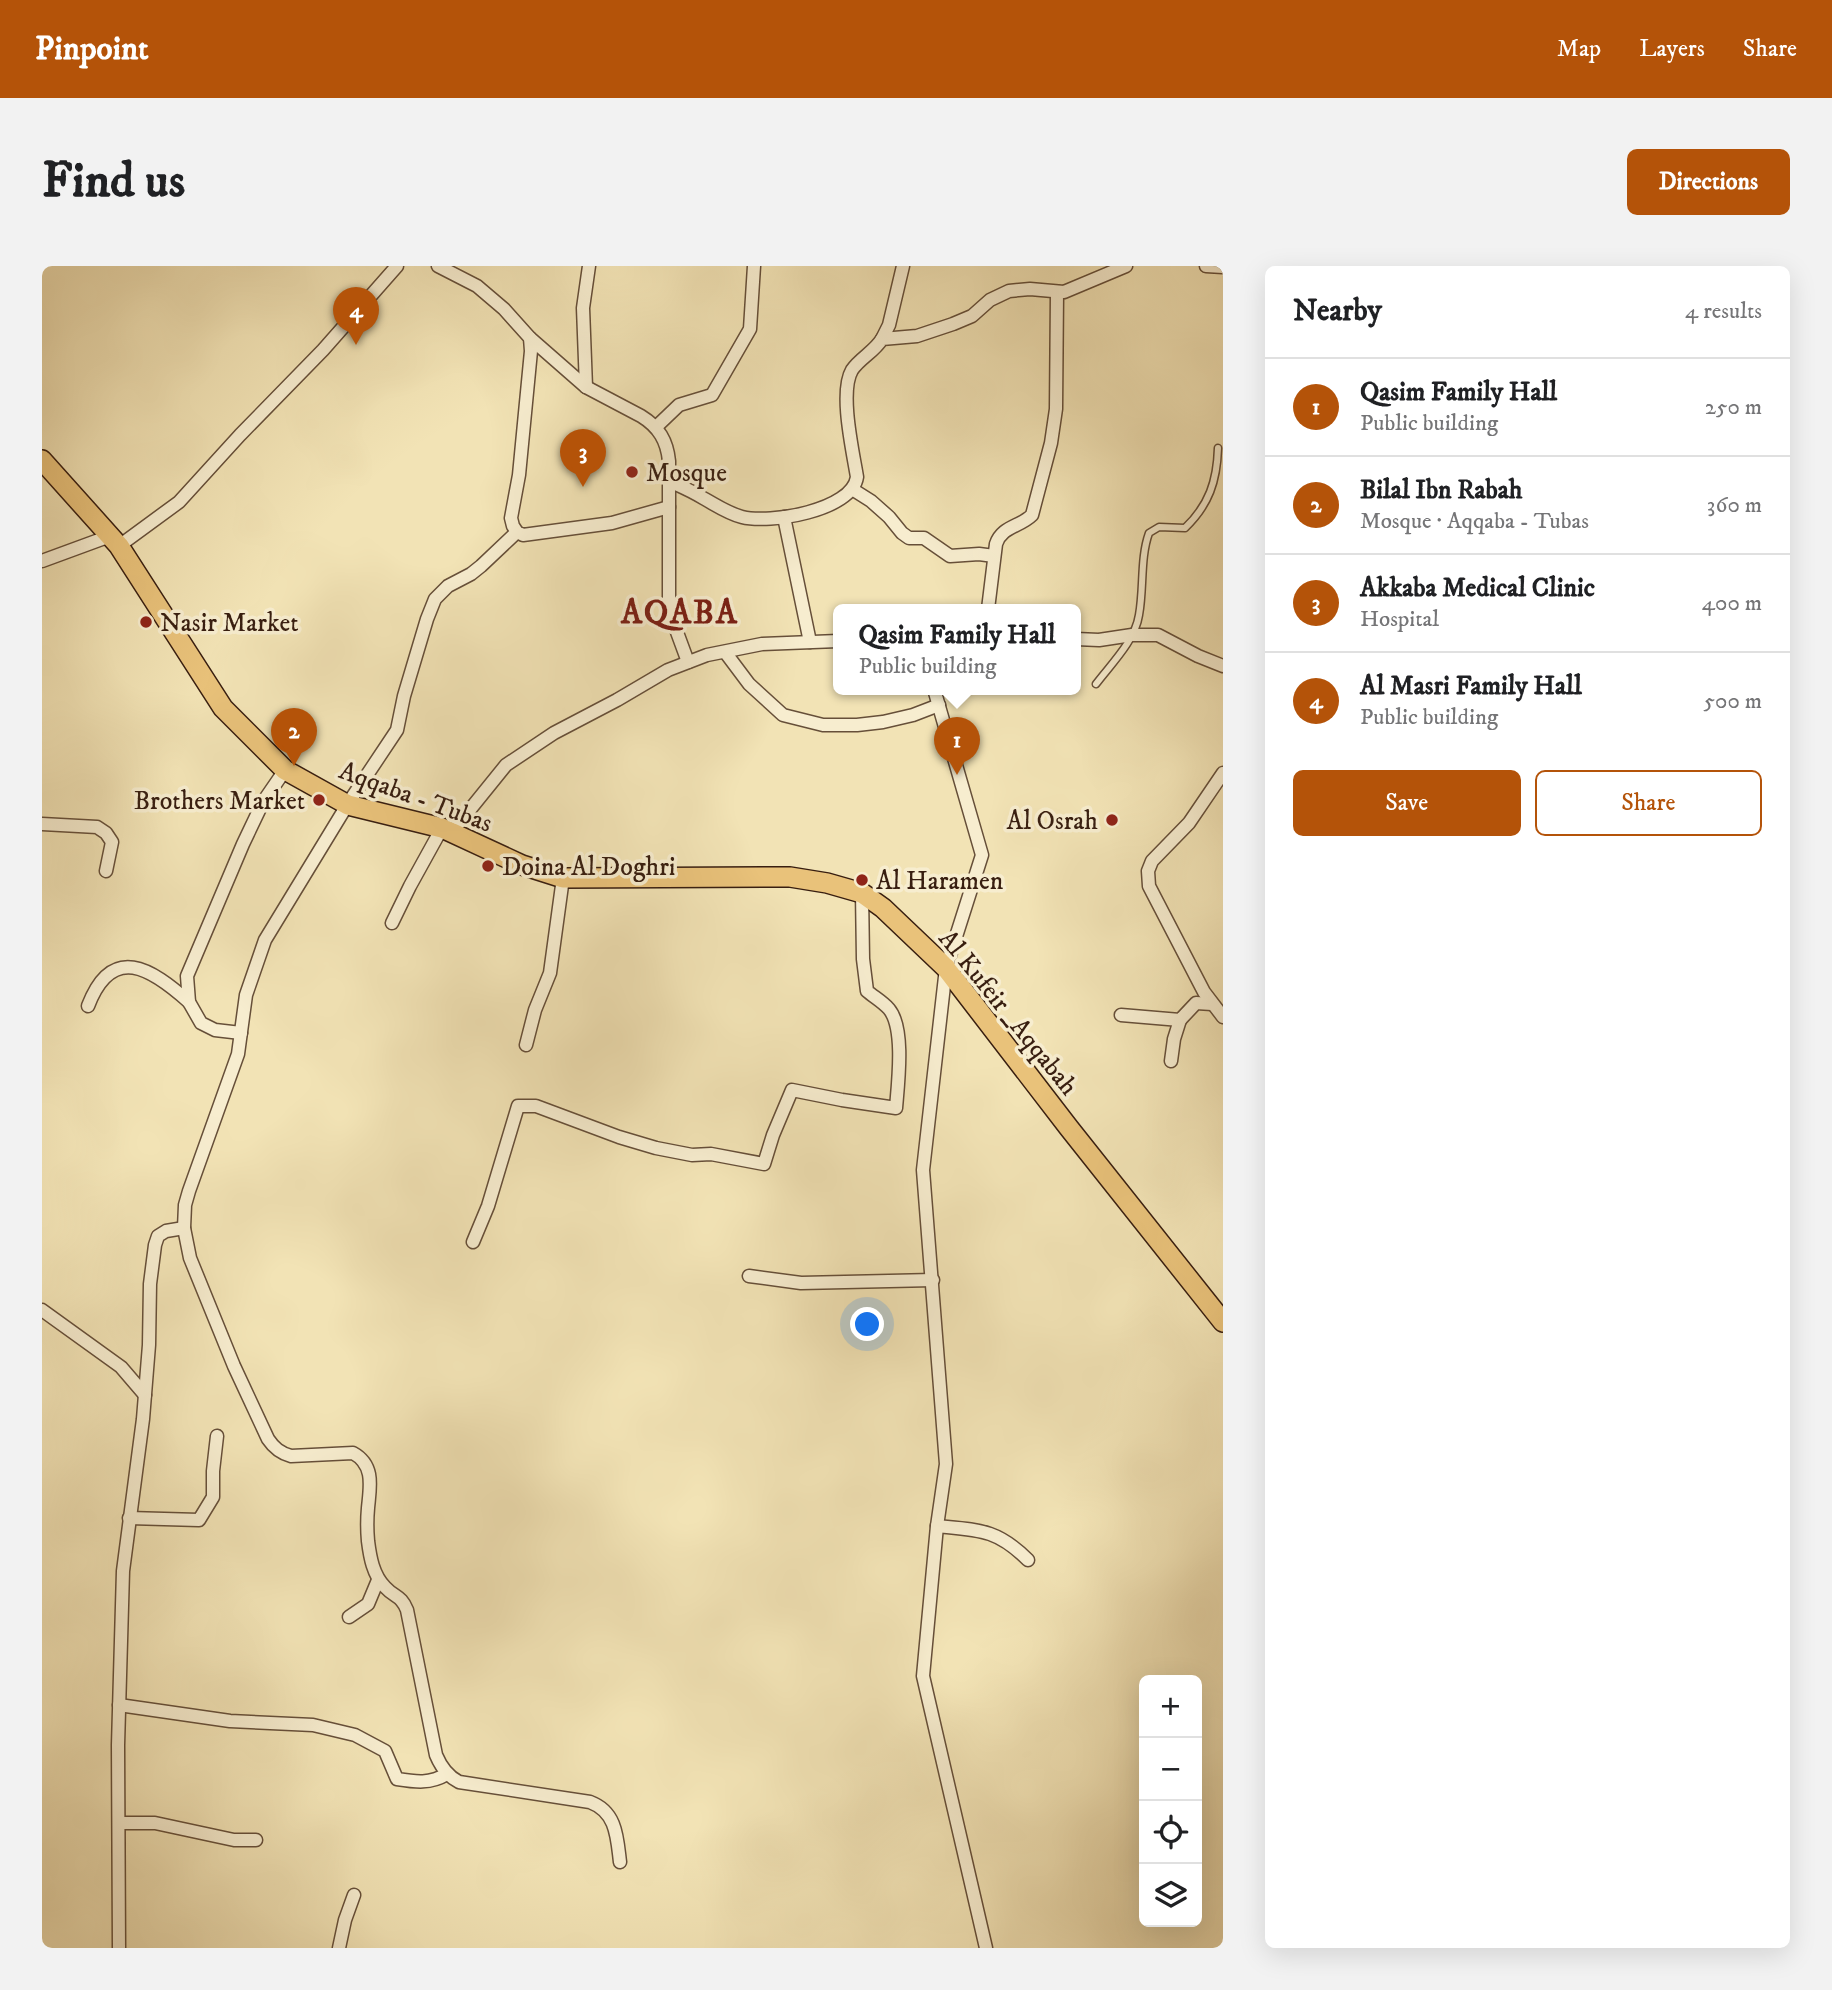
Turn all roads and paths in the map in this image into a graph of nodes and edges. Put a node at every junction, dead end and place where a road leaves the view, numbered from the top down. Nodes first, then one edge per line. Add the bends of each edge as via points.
1 (397, 266) edge
2 (438, 266) edge
3 (589, 266) edge
4 (754, 266) edge
5 (903, 266) edge
6 (1126, 266) edge
7 (1206, 266) edge
8 (1223, 267) edge
9 (1057, 293) junction
10 (530, 338) junction
11 (882, 339) junction
12 (586, 387) junction
13 (656, 427) junction
14 (1218, 449) dead end
15 (42, 460) edge
16 (669, 481) junction
17 (852, 489) junction
18 (669, 507) junction
19 (784, 516) junction
20 (517, 532) junction
21 (115, 541) junction
22 (994, 556) junction
23 (42, 561) edge
24 (989, 604) edge
25 (1132, 635) junction
26 (1081, 639) edge
27 (833, 641) edge
28 (810, 642) junction
29 (725, 652) junction
30 (688, 662) junction
31 (1223, 666) edge
32 (1096, 684) dead end
33 (936, 695) edge
34 (939, 705) junction
35 (285, 770) junction
36 (1223, 773) edge
37 (348, 805) junction
38 (42, 824) edge
39 (447, 831) junction
40 (106, 871) dead end
41 (563, 878) junction
42 (674, 879) joint
43 (862, 893) junction
44 (392, 923) dead end
45 (946, 968) junction
46 (189, 1002) junction
47 (1212, 1004) junction
48 (88, 1006) dead end
49 (1121, 1015) dead end
50 (1223, 1017) edge
51 (1180, 1020) junction
52 (241, 1033) junction
53 (526, 1045) dead end
54 (1171, 1061) dead end
55 (184, 1228) junction
56 (473, 1242) dead end
57 (749, 1276) dead end
58 (933, 1280) junction
59 (42, 1310) edge
60 (1223, 1322) edge
61 (145, 1395) junction
62 (217, 1436) dead end
63 (130, 1518) junction
64 (937, 1526) junction
65 (1028, 1560) dead end
66 (378, 1580) junction
67 (349, 1617) dead end
68 (119, 1705) junction
69 (447, 1774) junction
70 (119, 1823) junction
71 (256, 1840) dead end
72 (620, 1863) dead end
73 (354, 1895) dead end
74 (119, 1948) edge
75 (339, 1948) edge
76 (986, 1948) edge

1 - 21 street via 178,502
2 - 10 street via 477,286
3 - 12 street via 583,308
4 - 13 street via 750,329 712,395 679,405
5 - 11 street
6 - 9 street
7 - 8 street
9 - 11 street via 1009,291 953,324 916,336
9 - 22 street via 1056,409 1051,443 1032,515 1003,532
10 - 12 street
10 - 20 street via 512,518
11 - 17 street via 853,369 846,387 857,477
12 - 13 street
13 - 16 street via 666,443
14 - 25 lane via 1217,471 1196,519 1185,528 1159,527 1149,533 1139,616
15 - 21 main road, Aqqaba - Tubas
16 - 18 street
16 - 19 street via 731,514 754,519
17 - 19 street via 826,507
17 - 22 street via 909,538 924,538 950,556
18 - 20 street via 612,523 523,535
18 - 30 street via 670,610
19 - 28 street
20 - 37 street via 481,566 435,599 397,730
21 - 23 street
21 - 35 main road, Aqqaba - Tubas via 223,708
22 - 24 street
25 - 26 street
25 - 31 street via 1158,635
25 - 32 lane
27 - 28 street
28 - 29 street via 762,644
29 - 30 street
29 - 34 street via 749,684 783,715 823,725 883,722
30 - 39 street via 554,733 506,765
33 - 34 street
34 - 45 street via 982,855
35 - 37 main road, Aqqaba - Tubas
35 - 46 street via 263,802 201,941 187,976
36 - 47 street via 1189,823 1148,870 1149,886
37 - 39 main road, Aqqaba - Tubas
37 - 52 street via 265,940 246,995
38 - 40 street via 97,827 107,833 112,842
39 - 41 main road, Aqqaba - Tubas
39 - 44 street
41 - 42 main road, Aqqaba - Tubas
41 - 53 street via 550,973
42 - 43 main road, Al Kufeir _Aqqabah via 790,877
43 - 45 main road, Al Kufeir _Aqqabah
43 - 56 street via 867,991 890,1010 898,1034 896,1108 792,1090 764,1164 656,1148 536,1106 518,1106
45 - 58 street via 923,1170
45 - 60 main road, Al Kufeir _Aqqabah
46 - 48 street via 170,985 128,966 113,969 95,987
46 - 52 street via 201,1023
47 - 50 street
47 - 51 street via 1196,1003
49 - 51 street
51 - 54 street
52 - 55 street via 238,1054 189,1191
55 - 61 street via 166,1231 155,1245
55 - 66 street via 190,1258 234,1366 273,1446 291,1456 353,1453 366,1464 371,1484 368,1540
57 - 58 street via 801,1283
58 - 64 street via 946,1464
59 - 61 street via 121,1367
61 - 63 street
62 - 63 street via 213,1497 199,1520
63 - 68 street via 123,1571
64 - 65 street via 994,1534
64 - 76 street via 923,1676
66 - 67 street via 368,1604
66 - 69 street via 403,1600 407,1610 436,1755
68 - 69 street via 230,1721 313,1726 355,1735 385,1751 397,1779 421,1783
68 - 70 street
69 - 72 street via 459,1782 599,1805 615,1827
70 - 71 street via 155,1823 234,1840
70 - 74 street
73 - 75 street

